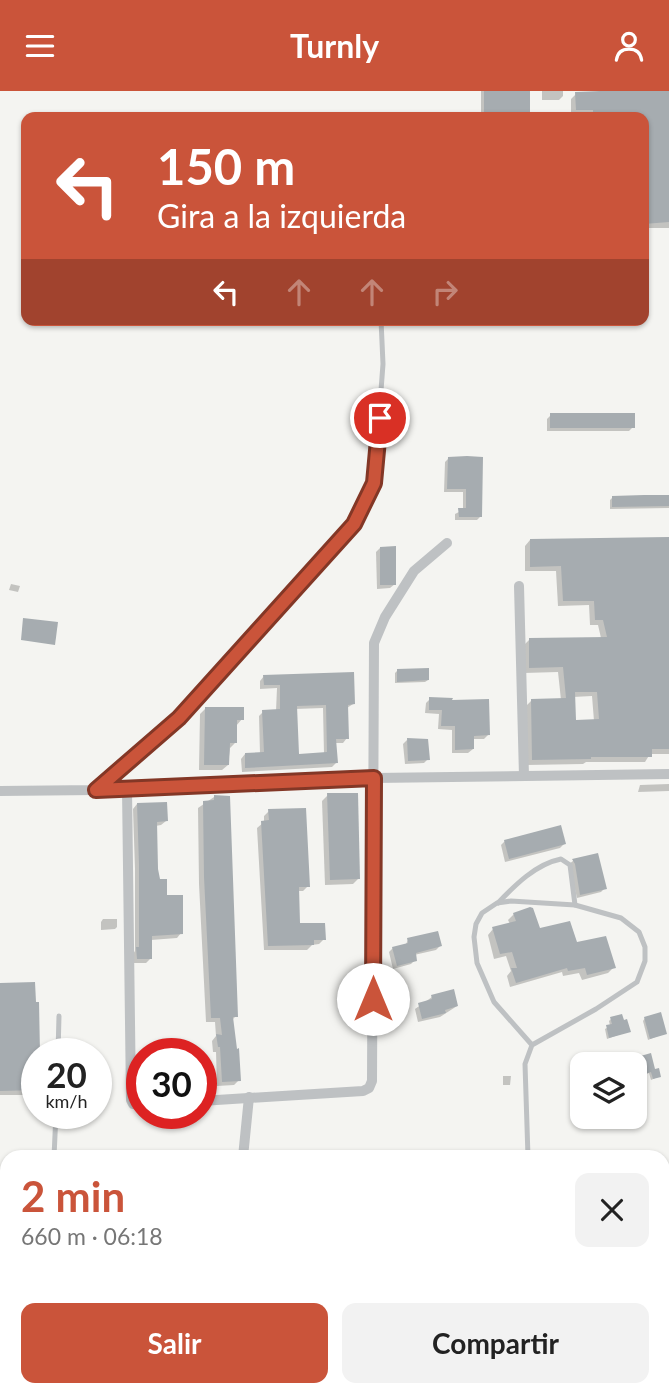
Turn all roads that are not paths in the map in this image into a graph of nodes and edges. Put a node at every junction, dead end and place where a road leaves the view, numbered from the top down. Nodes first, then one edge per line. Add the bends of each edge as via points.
1 (381, 326) edge
2 (447, 543) dead end
3 (519, 586) dead end
4 (669, 774) edge
5 (524, 776) junction
6 (374, 778) junction
7 (127, 789) junction
8 (96, 790) junction
9 (0, 791) edge
10 (497, 903) junction
11 (575, 905) junction
12 (59, 1016) dead end
13 (58, 1038) edge
14 (130, 1038) edge
15 (532, 1045) junction
16 (250, 1097) junction
17 (217, 1100) edge
18 (55, 1129) edge
19 (54, 1150) edge
20 (244, 1150) edge
21 (528, 1150) edge

1 - 8 lane via 374,483 354,524 179,718
2 - 6 street via 414,571 374,643
3 - 5 street
4 - 5 street
5 - 6 street
6 - 7 street
6 - 16 street via 372,1081 363,1091
7 - 8 street
7 - 14 street
8 - 9 street
10 - 11 lane
10 - 11 lane via 518,881 561,859 570,865
10 - 15 lane via 482,913 476,924 477,963 494,1002
11 - 15 lane via 621,918 639,932 645,961 637,982
12 - 13 lane
15 - 21 lane via 525,1064
16 - 17 street
16 - 20 street
18 - 19 lane

